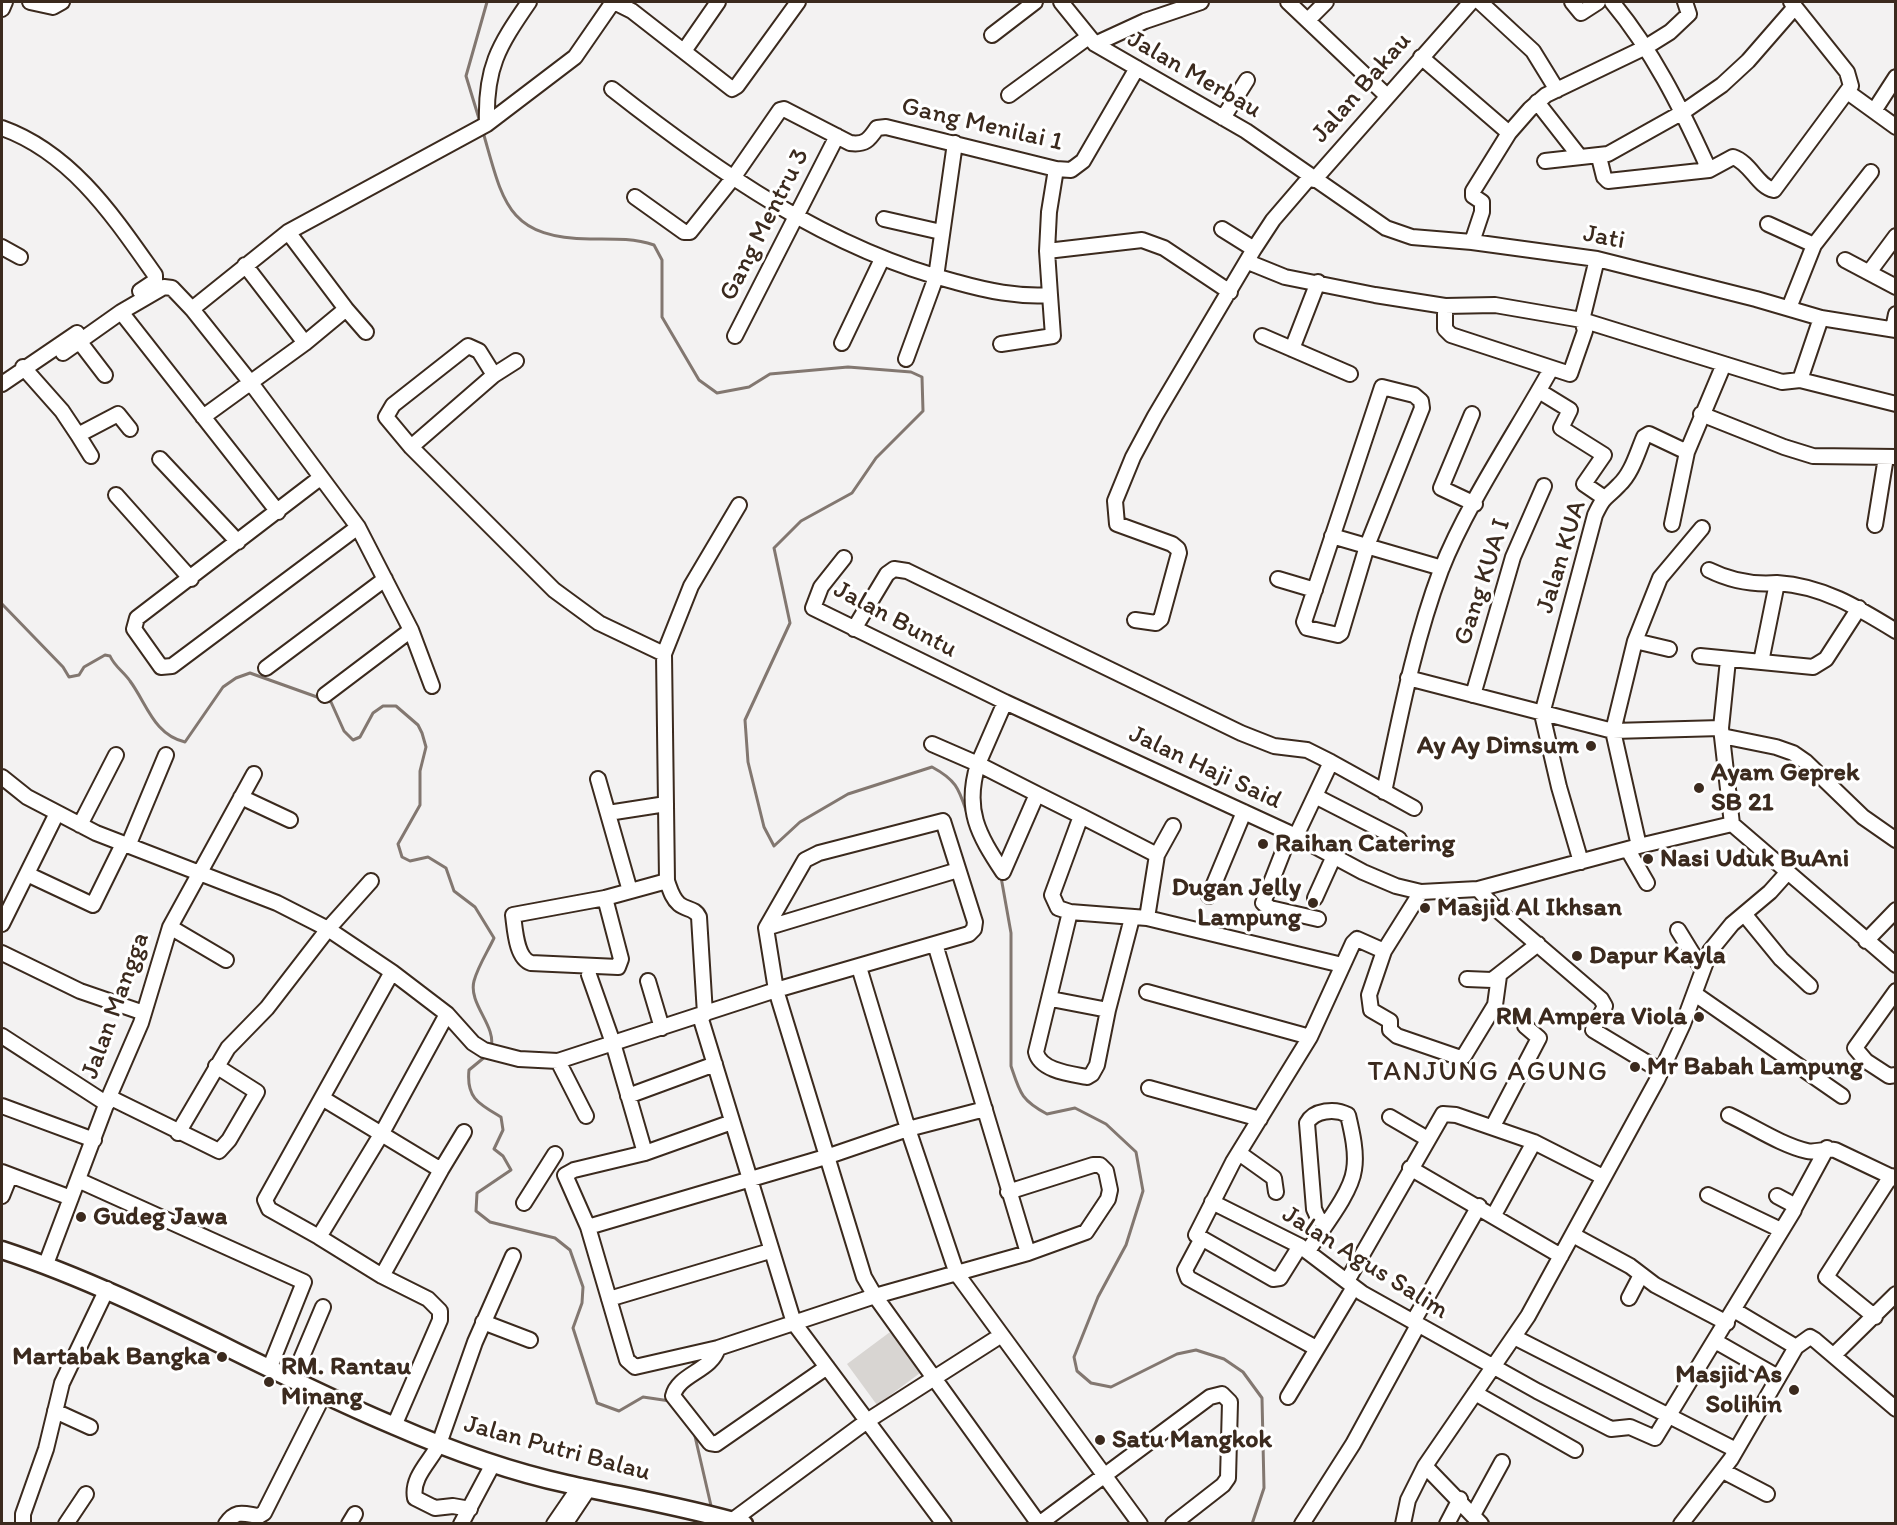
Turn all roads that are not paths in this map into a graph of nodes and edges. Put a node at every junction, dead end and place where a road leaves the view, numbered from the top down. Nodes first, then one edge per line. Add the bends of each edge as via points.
1 (5, 2) edge
2 (30, 2) edge
3 (62, 2) edge
4 (529, 2) edge
5 (614, 2) edge
6 (718, 2) edge
7 (798, 2) edge
8 (1035, 2) edge
9 (1061, 2) edge
10 (1201, 2) edge
11 (1288, 2) edge
12 (1326, 2) edge
13 (1471, 2) edge
14 (1480, 2) edge
15 (1572, 2) edge
16 (1598, 2) edge
17 (1612, 2) edge
18 (1685, 2) edge
19 (1793, 4) edge
20 (635, 6) edge
21 (2, 9) edge
22 (1308, 20) junction
23 (992, 35) dead end
24 (1091, 41) junction
25 (1646, 47) junction
26 (684, 51) junction
27 (1421, 57) junction
28 (1137, 68) junction
29 (1896, 77) edge
30 (1247, 80) dead end
31 (612, 88) dead end
32 (1557, 90) junction
33 (1849, 93) junction
34 (1009, 95) dead end
35 (1386, 95) junction
36 (1537, 102) junction
37 (1874, 111) junction
38 (1683, 112) junction
39 (1223, 118) junction
40 (485, 125) junction
41 (1896, 126) edge
42 (2, 128) edge
43 (1511, 131) junction
44 (837, 136) junction
45 (955, 143) junction
46 (1599, 157) junction
47 (1580, 158) junction
48 (1545, 160) dead end
49 (1056, 169) junction
50 (1704, 169) junction
51 (1871, 172) dead end
52 (733, 178) junction
53 (1312, 178) junction
54 (635, 197) dead end
55 (798, 216) junction
56 (884, 219) dead end
57 (1768, 224) dead end
58 (1222, 229) dead end
59 (288, 232) junction
60 (941, 232) junction
61 (1896, 236) edge
62 (1472, 242) junction
63 (1814, 245) junction
64 (2, 247) edge
65 (1047, 251) junction
66 (1251, 255) junction
67 (21, 257) dead end
68 (882, 259) junction
69 (1597, 259) junction
70 (1845, 260) dead end
71 (245, 265) junction
72 (1869, 271) junction
73 (936, 277) junction
74 (1318, 282) junction
75 (1896, 287) edge
76 (1230, 292) junction
77 (1050, 295) junction
78 (1445, 306) junction
79 (1789, 308) junction
80 (192, 309) junction
81 (345, 309) junction
82 (121, 312) junction
83 (1896, 314) edge
84 (1821, 318) junction
85 (1582, 320) junction
86 (1894, 330) edge
87 (366, 332) dead end
88 (735, 336) dead end
89 (1262, 336) dead end
90 (79, 342) junction
91 (305, 343) junction
92 (842, 343) dead end
93 (1001, 344) dead end
94 (1292, 349) junction
95 (63, 353) dead end
96 (906, 359) dead end
97 (516, 361) dead end
98 (1724, 364) junction
99 (23, 367) junction
100 (1551, 369) junction
101 (1350, 374) dead end
102 (105, 375) dead end
103 (494, 375) junction
104 (1800, 380) junction
105 (251, 383) junction
106 (2, 384) edge
107 (1539, 391) junction
108 (1896, 404) edge
109 (1472, 414) dead end
110 (1701, 414) junction
111 (203, 417) junction
112 (130, 429) dead end
113 (78, 435) junction
114 (411, 447) junction
115 (1688, 452) junction
116 (91, 456) dead end
117 (1891, 457) edge
118 (160, 459) dead end
119 (320, 478) junction
120 (1544, 486) dead end
121 (116, 495) dead end
122 (1604, 497) junction
123 (1475, 504) junction
124 (739, 505) dead end
125 (278, 512) junction
126 (1672, 524) dead end
127 (1875, 525) dead end
128 (358, 527) junction
129 (1702, 528) dead end
130 (1332, 536) junction
131 (238, 542) junction
132 (1367, 546) junction
133 (844, 558) dead end
134 (1442, 568) junction
135 (1709, 570) dead end
136 (191, 579) junction
137 (386, 579) junction
138 (1278, 579) dead end
139 (1777, 583) junction
140 (1315, 590) junction
141 (1859, 608) junction
142 (1135, 620) dead end
143 (854, 628) junction
144 (411, 630) junction
145 (1896, 631) edge
146 (1635, 641) junction
147 (1669, 649) dead end
148 (664, 654) junction
149 (1700, 656) dead end
150 (1728, 660) junction
151 (1761, 662) junction
152 (266, 668) dead end
153 (1408, 678) junction
154 (432, 686) dead end
155 (326, 695) dead end
156 (1473, 695) junction
157 (1005, 702) junction
158 (1542, 714) junction
159 (1613, 731) junction
160 (1721, 732) junction
161 (932, 744) dead end
162 (116, 755) dead end
163 (166, 755) dead end
164 (1330, 762) junction
165 (978, 764) junction
166 (254, 774) dead end
167 (2, 777) edge
168 (598, 779) dead end
169 (1384, 792) junction
170 (1036, 794) junction
171 (1315, 796) junction
172 (241, 797) junction
173 (666, 804) junction
174 (1414, 808) dead end
175 (1244, 812) junction
176 (57, 813) junction
177 (608, 813) junction
178 (1081, 816) junction
179 (290, 820) dead end
180 (1732, 824) junction
181 (80, 825) junction
182 (1173, 826) dead end
183 (1293, 835) junction
184 (1400, 839) dead end
185 (1896, 840) edge
186 (126, 845) junction
187 (1633, 848) junction
188 (1157, 855) junction
189 (1334, 856) junction
190 (1581, 862) junction
191 (958, 870) junction
192 (199, 873) junction
193 (1787, 873) junction
194 (27, 874) junction
195 (371, 881) dead end
196 (667, 881) junction
197 (1647, 883) dead end
198 (1478, 890) junction
199 (630, 891) junction
200 (1421, 892) junction
201 (1209, 896) dead end
202 (605, 898) junction
203 (1315, 898) dead end
204 (1896, 910) edge
205 (1070, 912) junction
206 (1745, 915) junction
207 (1132, 918) junction
208 (1147, 918) junction
209 (1318, 919) dead end
210 (2, 924) edge
211 (170, 927) junction
212 (766, 928) junction
213 (328, 929) junction
214 (1678, 930) dead end
215 (1866, 941) junction
216 (935, 944) junction
217 (1538, 944) junction
218 (1384, 951) junction
219 (2, 953) edge
220 (226, 960) dead end
221 (1342, 965) junction
222 (1896, 966) edge
223 (859, 967) junction
224 (1702, 969) junction
225 (392, 972) junction
226 (589, 975) dead end
227 (1499, 976) junction
228 (1467, 979) dead end
229 (648, 981) dead end
230 (1810, 986) dead end
231 (776, 990) junction
232 (1896, 991) edge
233 (1147, 992) dead end
234 (1695, 994) junction
235 (1051, 999) junction
236 (1108, 1010) junction
237 (144, 1013) junction
238 (447, 1014) junction
239 (702, 1015) junction
240 (1525, 1026) dead end
241 (662, 1028) junction
242 (2, 1036) edge
243 (1310, 1037) junction
244 (613, 1043) junction
245 (558, 1061) junction
246 (715, 1064) junction
247 (216, 1066) junction
248 (1661, 1071) junction
249 (1896, 1075) edge
250 (1149, 1088) dead end
251 (628, 1096) junction
252 (1842, 1096) dead end
253 (322, 1098) junction
254 (108, 1100) junction
255 (2, 1106) edge
256 (985, 1109) junction
257 (1729, 1115) dead end
258 (586, 1116) dead end
259 (1390, 1117) dead end
260 (1260, 1119) junction
261 (732, 1122) junction
262 (1493, 1126) junction
263 (908, 1129) junction
264 (464, 1132) dead end
265 (178, 1133) junction
266 (382, 1133) junction
267 (1426, 1138) junction
268 (94, 1140) junction
269 (1534, 1142) junction
270 (1827, 1148) junction
271 (645, 1153) junction
272 (1239, 1153) junction
273 (828, 1156) junction
274 (1410, 1168) junction
275 (441, 1170) junction
276 (6, 1174) edge
277 (565, 1175) junction
278 (1604, 1177) junction
279 (1893, 1178) edge
280 (751, 1179) junction
281 (78, 1180) junction
282 (1008, 1192) junction
283 (1276, 1192) dead end
284 (1708, 1195) dead end
285 (2, 1196) edge
286 (1777, 1196) dead end
287 (71, 1198) junction
288 (1212, 1202) junction
289 (524, 1203) dead end
290 (1479, 1206) junction
291 (1795, 1207) junction
292 (1494, 1215) junction
293 (1325, 1222) junction
294 (588, 1227) junction
295 (1781, 1230) junction
296 (1573, 1234) junction
297 (319, 1237) junction
298 (1201, 1240) junction
299 (1304, 1249) junction
300 (2, 1250) edge
301 (770, 1251) junction
302 (1028, 1253) junction
303 (513, 1256) dead end
304 (1561, 1256) junction
305 (46, 1264) junction
306 (957, 1274) junction
307 (1641, 1275) junction
308 (382, 1276) junction
309 (1350, 1284) junction
310 (107, 1289) junction
311 (1896, 1294) edge
312 (875, 1296) junction
313 (1629, 1298) dead end
314 (609, 1299) junction
315 (323, 1307) dead end
316 (1734, 1310) junction
317 (1875, 1317) junction
318 (483, 1322) junction
319 (794, 1323) junction
320 (1727, 1323) junction
321 (1416, 1324) junction
322 (1000, 1336) junction
323 (1514, 1337) junction
324 (530, 1340) dead end
325 (1715, 1341) junction
326 (1796, 1347) junction
327 (718, 1348) junction
328 (1316, 1348) junction
329 (1834, 1354) junction
330 (1493, 1366) junction
331 (270, 1367) junction
332 (827, 1367) junction
333 (934, 1376) junction
334 (1778, 1377) junction
335 (293, 1378) junction
336 (1475, 1393) junction
337 (324, 1394) junction
338 (1288, 1397) dead end
339 (1894, 1407) edge
340 (55, 1411) junction
341 (1670, 1416) junction
342 (867, 1421) junction
343 (394, 1426) junction
344 (90, 1427) dead end
345 (439, 1444) junction
346 (1575, 1450) dead end
347 (1736, 1450) junction
348 (1502, 1462) dead end
349 (493, 1464) junction
350 (1425, 1466) junction
351 (1723, 1471) junction
352 (1104, 1477) junction
353 (584, 1487) junction
354 (86, 1494) dead end
355 (1767, 1494) dead end
356 (1460, 1499) junction
357 (470, 1509) junction
358 (1477, 1519) edge
359 (257, 1520) edge
360 (731, 1520) edge
361 (23, 1524) edge
362 (66, 1524) edge
363 (226, 1524) edge
364 (461, 1524) edge
365 (554, 1524) edge
366 (566, 1524) edge
367 (944, 1524) edge
368 (1039, 1524) edge
369 (1140, 1524) edge
370 (1173, 1524) edge
371 (1302, 1524) edge
372 (1403, 1524) edge
373 (1447, 1524) edge
374 (1681, 1524) edge

1 - 21 street
2 - 3 street via 53,7
4 - 40 street via 491,66
5 - 20 street
5 - 40 street via 575,57
6 - 26 street
7 - 26 street via 732,89
8 - 23 street
9 - 24 street, Jalan Merbau
10 - 24 street
11 - 22 street
12 - 22 street
13 - 27 street, Jalan Bakau
14 - 32 street via 1533,51
15 - 16 street via 1581,13
17 - 25 street
18 - 25 street via 1689,14
19 - 33 street via 1847,72 1851,81
19 - 38 street via 1748,61
20 - 26 street
22 - 35 street
24 - 28 street, Jalan Merbau
24 - 34 street
25 - 32 street
25 - 38 street
27 - 35 street, Jalan Bakau
27 - 43 street
28 - 39 street, Jalan Merbau
28 - 49 street, Gang Menilai 1 via 1083,161 1071,170
29 - 37 street
30 - 39 street
31 - 52 street
32 - 36 street
33 - 37 street
33 - 50 street via 1774,190 1767,189 1738,159
35 - 53 street, Jalan Bakau
36 - 43 street
36 - 47 street
37 - 41 street
38 - 46 street
38 - 50 street via 1706,163
39 - 53 street, Jalan Merbau
40 - 59 street
42 - 99 street via 44,148 87,187 155,275 154,282
43 - 62 street via 1473,191 1473,196 1482,202 1482,212
44 - 45 street, Gang Menilai 1 via 860,144 868,141 877,128 886,127
44 - 52 street, Gang Menilai 1 via 783,109
44 - 55 street, Gang Mentru 3
45 - 49 street, Gang Menilai 1
45 - 60 street
46 - 47 street
46 - 50 street via 1608,181
47 - 48 street
49 - 65 street
51 - 63 street
52 - 54 street, Gang Mentru 3 via 688,233
52 - 55 street
53 - 62 street, Jati via 1386,228 1412,237
53 - 66 street, Jalan Bakau via 1273,220
55 - 68 street
55 - 88 street, Gang Mentru 3
56 - 60 street
57 - 63 street
58 - 66 street
59 - 71 street
59 - 81 street
60 - 73 street
61 - 72 street
62 - 69 street, Jati
63 - 79 street
64 - 67 street
65 - 76 street via 1142,240 1164,248
65 - 77 street
66 - 74 street via 1271,273
66 - 76 street, Jalan Bakau
68 - 73 street
68 - 92 street
69 - 79 street, Jati
69 - 85 street
70 - 72 street
71 - 80 street
71 - 91 street
72 - 75 street
73 - 77 street via 1006,295
73 - 96 street
74 - 78 street
74 - 94 street
76 - 142 street, Jalan Bakau via 1148,430 1115,501 1115,518 1121,527 1178,549 1161,619 1156,624
77 - 93 street via 1052,337
78 - 85 street via 1495,305
78 - 100 street via 1448,333
79 - 84 street, Jati
80 - 82 street via 166,286
80 - 105 street
81 - 87 street
81 - 91 street
82 - 90 street
82 - 111 street
83 - 86 street
84 - 86 street, Jati
84 - 104 street
85 - 98 street
85 - 100 street via 1585,331 1572,372
89 - 94 street
90 - 95 street
90 - 102 street
91 - 105 street
94 - 101 street
97 - 103 street
98 - 104 street via 1782,382
98 - 110 street
99 - 106 street
99 - 113 street
100 - 107 street
103 - 114 street
103 - 114 street via 479,351 468,346 393,405 386,417
104 - 108 street
105 - 111 street
105 - 119 street
107 - 122 street via 1567,407 1570,413 1561,428 1604,455 1584,484
107 - 123 street
109 - 123 street via 1441,488
110 - 115 street
110 - 117 street via 1813,456
111 - 125 street
112 - 113 street via 119,414
113 - 116 street
114 - 148 street via 571,604 614,632
115 - 122 street, Jalan KUA via 1649,434 1619,486
115 - 126 street
117 - 127 street
118 - 131 street
119 - 125 street
119 - 128 street
120 - 156 street, Gang KUA I via 1513,557
121 - 136 street
122 - 158 street, Jalan KUA via 1595,515
123 - 134 street
124 - 148 street via 691,586
125 - 131 street
128 - 136 street via 166,669 134,629 134,623
128 - 137 street
129 - 146 street via 1660,578
130 - 132 street
130 - 132 street via 1382,387 1414,395 1422,408
130 - 140 street
131 - 136 street
132 - 134 street
132 - 140 street via 1338,635 1307,628 1304,622
133 - 143 street, Jalan Buntu via 821,587 813,608
134 - 153 street
135 - 139 street via 1726,579
137 - 144 street
137 - 152 street
138 - 140 street
139 - 141 street via 1821,590
139 - 151 street
141 - 145 street
141 - 151 street via 1821,665
143 - 157 street, Jalan Buntu
143 - 164 street via 887,574 894,569 907,571 1241,733 1274,746 1307,750
144 - 154 street
144 - 155 street
146 - 147 street
146 - 159 street
148 - 173 street
149 - 150 street
150 - 151 street
150 - 160 street
153 - 156 street
153 - 169 street
156 - 158 street
157 - 165 street
157 - 175 street, Jalan Haji Said
158 - 159 street
158 - 190 street
159 - 160 street
159 - 187 street
160 - 180 street
160 - 185 street via 1793,753 1863,817
161 - 165 street
162 - 181 street
163 - 186 street
164 - 169 street
164 - 171 street
165 - 170 street
165 - 170 street via 971,797 976,828 1003,872
166 - 172 street, Jalan Mangga
167 - 176 street via 27,797
168 - 177 street
169 - 174 street
170 - 178 street
171 - 183 street
171 - 184 street
172 - 179 street
172 - 192 street, Jalan Mangga
173 - 177 street
173 - 196 street
175 - 183 street, Jalan Haji Said
175 - 201 street
176 - 181 street
176 - 194 street
177 - 199 street
178 - 188 street
178 - 205 street via 1052,895 1058,908
180 - 187 street, Jalan Haji Said
180 - 193 street
181 - 186 street
182 - 188 street
183 - 189 street, Jalan Haji Said
183 - 209 street via 1263,903
186 - 192 street
186 - 194 street via 93,905
187 - 190 street, Jalan Haji Said
187 - 197 street
188 - 208 street
189 - 200 street, Jalan Haji Said via 1387,883
189 - 203 street
190 - 198 street, Jalan Haji Said
191 - 212 street
191 - 212 street via 941,820 819,854 805,860
191 - 216 street via 975,927 969,934
192 - 211 street, Jalan Mangga
192 - 213 street via 277,903
193 - 206 street
193 - 215 street
194 - 210 street
195 - 213 street
196 - 199 street
196 - 239 street via 678,903 693,910 699,918
198 - 200 street, Jalan Haji Said
198 - 217 street
199 - 202 street
200 - 218 street
202 - 202 street via 621,959 618,967 531,963 520,953 513,915
204 - 215 street
205 - 207 street
205 - 235 street
206 - 224 street via 1720,938
206 - 230 street via 1780,959
207 - 208 street
207 - 236 street
208 - 221 street
211 - 220 street
211 - 237 street, Jalan Mangga
212 - 231 street
213 - 225 street
213 - 247 street
214 - 224 street
215 - 222 street
216 - 223 street
216 - 256 street
217 - 227 street
217 - 248 street via 1601,999 1605,1006 1593,1030
218 - 221 street via 1357,939
218 - 227 street via 1369,995 1371,1010 1389,1021 1390,1030 1397,1036 1458,1057 1464,1056 1495,1005
219 - 237 street via 80,992
221 - 243 street
223 - 231 street
223 - 263 street
224 - 234 street
225 - 238 street
225 - 253 street
226 - 244 street
227 - 228 street via 1484,981
229 - 241 street
231 - 239 street
231 - 273 street
232 - 249 street via 1855,1048 1866,1061 1889,1076
233 - 243 street
234 - 248 street
234 - 252 street
235 - 236 street
235 - 236 street via 1036,1052 1038,1058 1044,1064 1087,1077 1097,1065
237 - 254 street, Jalan Mangga
238 - 245 street via 473,1043 489,1052 539,1062
238 - 266 street
239 - 241 street
239 - 246 street
240 - 262 street via 1539,1038
241 - 244 street
242 - 254 street
243 - 260 street
244 - 245 street
244 - 251 street
245 - 258 street
246 - 251 street
246 - 261 street
247 - 265 street
247 - 265 street via 256,1091 247,1110 219,1150
248 - 278 street
250 - 260 street
251 - 271 street
253 - 266 street
253 - 297 street via 265,1200 269,1209
254 - 265 street
254 - 268 street, Jalan Mangga
255 - 268 street
256 - 263 street
256 - 282 street
257 - 270 street via 1807,1151
259 - 267 street
260 - 272 street
261 - 271 street
261 - 280 street
262 - 267 street via 1447,1113 1439,1117
262 - 269 street
263 - 273 street
263 - 306 street
264 - 275 street
266 - 275 street
266 - 297 street
267 - 274 street
268 - 281 street, Jalan Mangga
269 - 278 street
269 - 292 street
270 - 279 street
270 - 291 street
271 - 277 street
272 - 283 street via 1274,1178
272 - 288 street
273 - 280 street
273 - 312 street via 864,1277
274 - 290 street
274 - 309 street
275 - 308 street
276 - 285 street
276 - 287 street
277 - 289 street via 553,1149
277 - 294 street
278 - 296 street
279 - 317 street via 1826,1277
280 - 294 street
280 - 301 street
281 - 287 street, Jalan Mangga
281 - 331 street via 303,1282
282 - 302 street
282 - 302 street via 1093,1165 1106,1171 1108,1199 1086,1232
284 - 295 street
286 - 291 street
287 - 305 street, Jalan Mangga
288 - 298 street via 1197,1229 1196,1236
288 - 299 street, Jalan Agus Salim
290 - 292 street
290 - 321 street
291 - 295 street
292 - 304 street
293 - 293 street via 1314,1209 1307,1123 1322,1111 1343,1112 1348,1115 1351,1129 1354,1172
293 - 299 street
294 - 314 street
295 - 316 street
296 - 304 street
296 - 307 street
297 - 308 street
298 - 299 street via 1274,1279 1280,1278
298 - 328 street via 1185,1270 1188,1278
299 - 309 street, Jalan Agus Salim
300 - 305 main road, Jalan Putri Balau
301 - 314 street
301 - 319 street
302 - 306 street
303 - 318 street
304 - 323 street
305 - 310 main road, Jalan Putri Balau
306 - 312 street
306 - 322 street
307 - 313 street
307 - 320 street
308 - 343 street via 428,1299 440,1311 440,1320
309 - 321 street, Jalan Agus Salim
309 - 328 street
310 - 331 main road, Jalan Putri Balau
310 - 340 street via 62,1383
311 - 317 street
312 - 319 street
312 - 333 street
314 - 327 street via 627,1360 635,1367
315 - 335 street
316 - 320 street
316 - 326 street
317 - 329 street
318 - 324 street
318 - 345 street
319 - 327 street
319 - 332 street
320 - 325 street
321 - 330 street, Jalan Agus Salim
321 - 371 street via 1353,1444
322 - 333 street
322 - 352 street
323 - 330 street
323 - 341 street
325 - 334 street
325 - 341 street
326 - 329 street via 1810,1337
326 - 334 street
327 - 332 street via 710,1364 678,1386 674,1395 710,1443 716,1444
328 - 338 street
329 - 339 street
330 - 336 street
330 - 341 street, Jalan Agus Salim via 1611,1429 1630,1427 1657,1438
331 - 335 main road, Jalan Putri Balau
332 - 342 street
333 - 342 street
333 - 368 street
334 - 347 street
335 - 337 main road, Jalan Putri Balau
336 - 346 street
336 - 350 street
337 - 343 main road, Jalan Putri Balau
337 - 359 street
340 - 344 street
340 - 361 street
341 - 347 street
342 - 360 street
342 - 367 street
343 - 345 main road, Jalan Putri Balau
345 - 349 main road, Jalan Putri Balau
345 - 357 street via 423,1467 415,1498 435,1508
347 - 351 street
348 - 358 street
349 - 353 main road, Jalan Putri Balau
349 - 357 street
350 - 356 street
350 - 372 street via 1407,1500
351 - 355 street
351 - 374 street
352 - 368 street
352 - 369 street
352 - 370 street via 1210,1397 1226,1395 1230,1402 1228,1478
353 - 360 main road, Jalan Putri Balau
353 - 365 street
353 - 366 street
354 - 362 street
356 - 358 street
356 - 373 street
357 - 364 street
359 - 363 street via 238,1513

